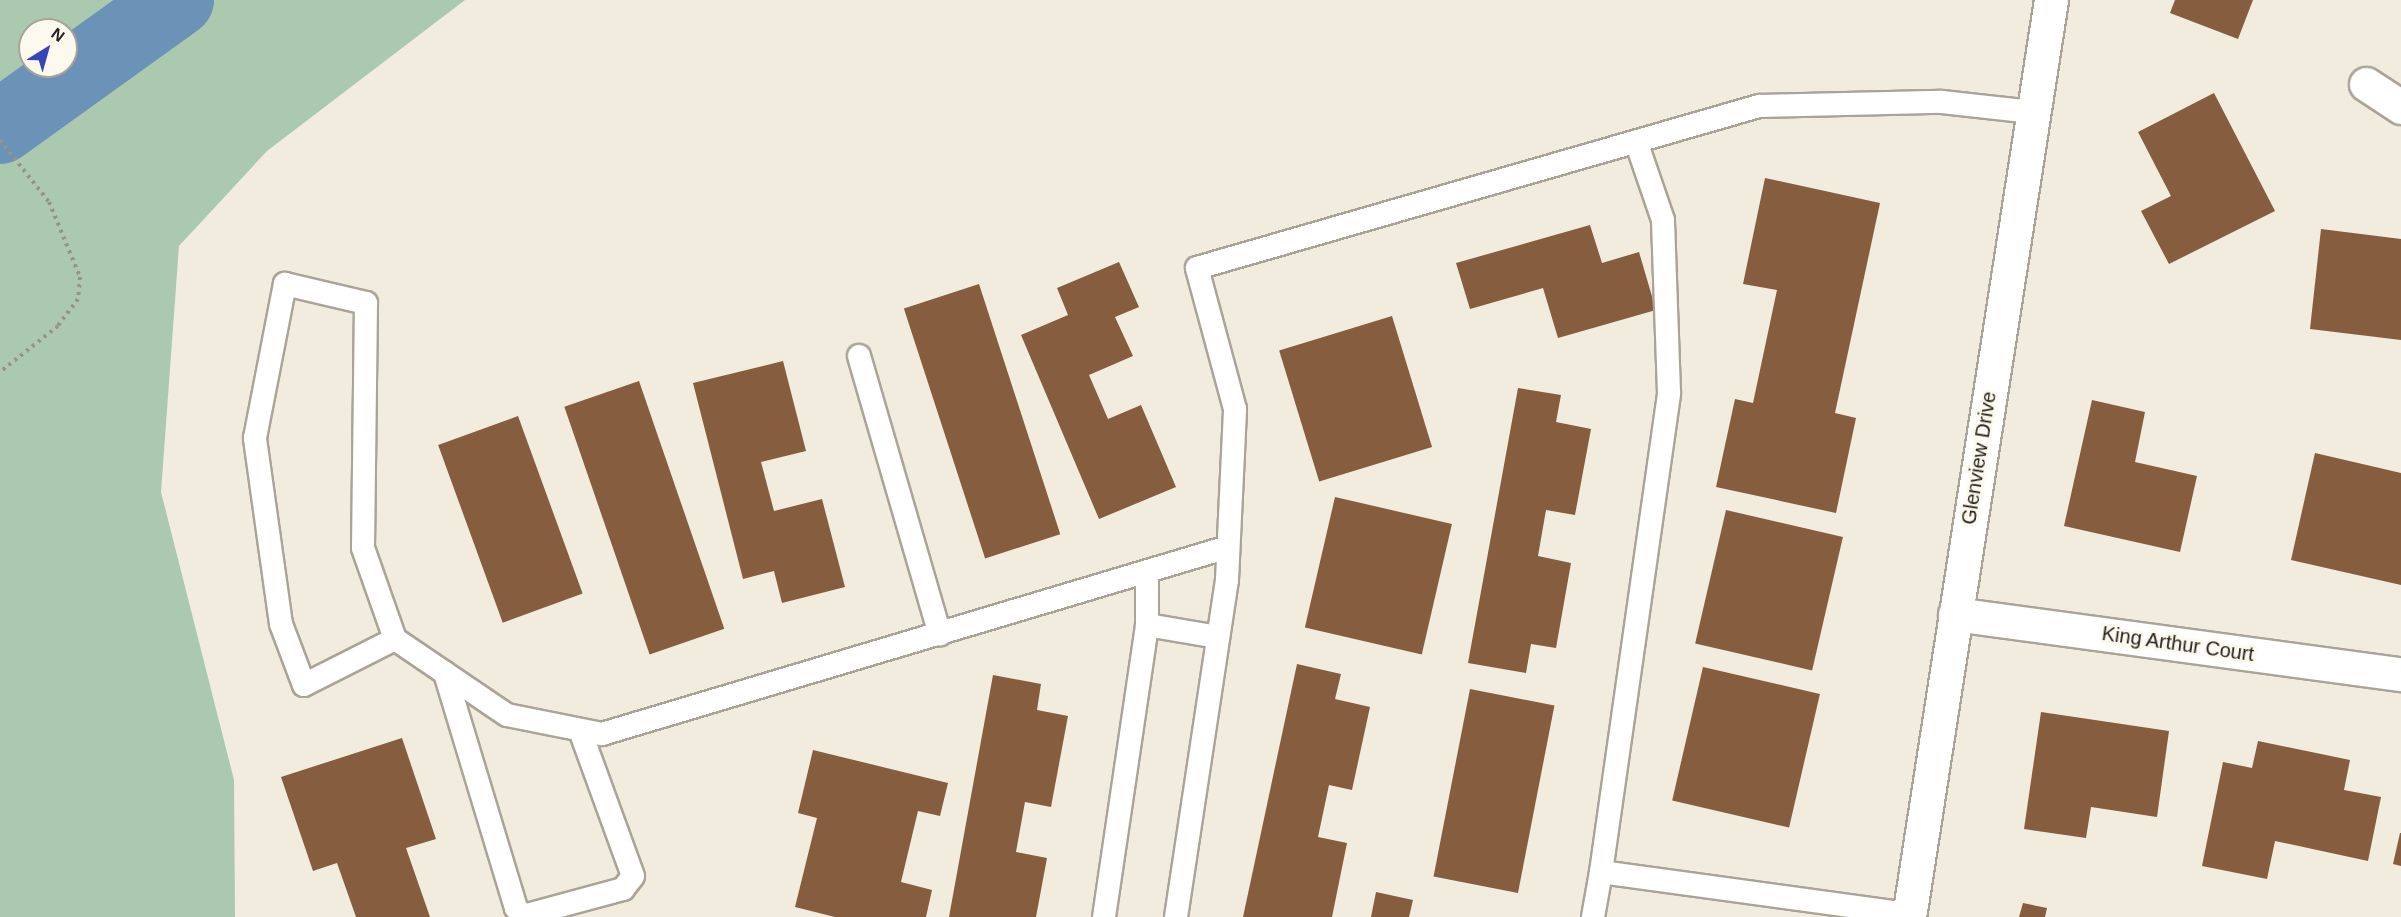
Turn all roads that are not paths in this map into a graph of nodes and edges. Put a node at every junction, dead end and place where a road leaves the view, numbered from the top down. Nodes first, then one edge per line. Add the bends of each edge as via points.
1 (2051, 0) edge
2 (2366, 84) dead end
3 (2401, 107) edge
4 (2032, 112) junction
5 (1636, 141) junction
6 (859, 356) dead end
7 (1228, 547) junction
8 (1147, 572) junction
9 (1955, 614) junction
10 (1147, 625) junction
11 (940, 634) junction
12 (1218, 637) junction
13 (395, 639) junction
14 (445, 673) junction
15 (2401, 674) edge
16 (580, 730) junction
17 (1601, 872) junction
18 (1909, 915) edge
19 (1104, 917) edge
20 (1176, 917) edge
21 (1593, 917) edge

1 - 4 main road, Glenview Drive
2 - 3 main road
4 - 5 lane via 1942,102 1759,106
4 - 9 main road, Glenview Drive
5 - 7 lane via 1197,268 1235,409
5 - 17 lane via 1663,220 1669,393
6 - 11 lane
7 - 8 lane
7 - 12 lane
8 - 10 lane
8 - 11 lane
9 - 15 main road, King Arthur Court
9 - 18 main road, Glenview Drive
10 - 12 lane
10 - 19 lane
11 - 16 lane via 602,734
12 - 20 lane
13 - 13 lane via 363,548 366,303 285,284 255,438 280,624 304,685
13 - 14 lane
14 - 16 lane via 507,715
14 - 16 lane via 516,908 524,916 623,889 633,876
17 - 18 lane
17 - 21 lane

